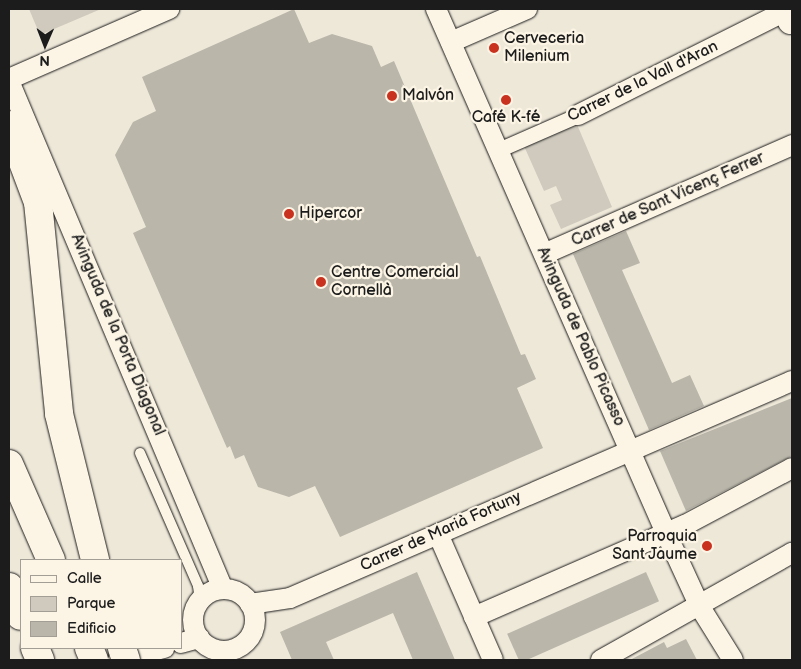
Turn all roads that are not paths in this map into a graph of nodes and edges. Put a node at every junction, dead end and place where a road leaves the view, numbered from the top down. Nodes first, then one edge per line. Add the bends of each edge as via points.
1 (169, 9) edge
2 (436, 9) edge
3 (527, 9) edge
4 (789, 17) edge
5 (451, 42) junction
6 (9, 80) edge
7 (578, 115) joint
8 (9, 125) edge
9 (792, 145) edge
10 (498, 150) junction
11 (544, 254) junction
12 (792, 381) edge
13 (629, 451) junction
14 (140, 453) dead end
15 (9, 464) edge
16 (792, 468) edge
17 (666, 533) junction
18 (438, 534) junction
19 (792, 553) edge
20 (51, 559) edge
21 (95, 559) edge
22 (9, 587) edge
23 (223, 589) junction
24 (200, 600) junction
25 (250, 604) junction
26 (700, 607) junction
27 (20, 614) edge
28 (474, 617) junction
29 (190, 641) edge
30 (160, 649) edge
31 (244, 654) edge
32 (118, 660) edge
33 (493, 660) edge
34 (601, 660) edge
35 (733, 660) edge

1 - 6 street
2 - 5 street, Avinguda de Pablo Picasso
3 - 5 street
4 - 7 street, Carrer de la Vall d'Aran
5 - 10 street, Avinguda de Pablo Picasso
6 - 23 street, Avinguda de la Porta Diagonal
7 - 10 street, Carrer de la Vall d'Aran
8 - 21 highway via 38,202 59,414
9 - 11 street, Carrer de Sant Vicenç Ferrer
10 - 11 street, Avinguda de Pablo Picasso
11 - 13 street, Avinguda de Pablo Picasso
12 - 13 street, Carrer de Marià Fortuny
13 - 17 street, Avinguda de Pablo Picasso
13 - 18 street, Carrer de Marià Fortuny
14 - 24 lane via 198,586
15 - 20 highway
16 - 17 street
17 - 26 street, Avinguda de Pablo Picasso
17 - 28 street
18 - 25 street, Carrer de Marià Fortuny via 290,598
18 - 28 street
19 - 26 street
22 - 27 highway
23 - 24 street via 208,593
23 - 25 street via 241,593
24 - 29 street
25 - 31 street via 255,626
26 - 34 street
26 - 35 street, Avinguda de Pablo Picasso
28 - 33 street
29 - 31 street via 211,649
30 - 32 street

